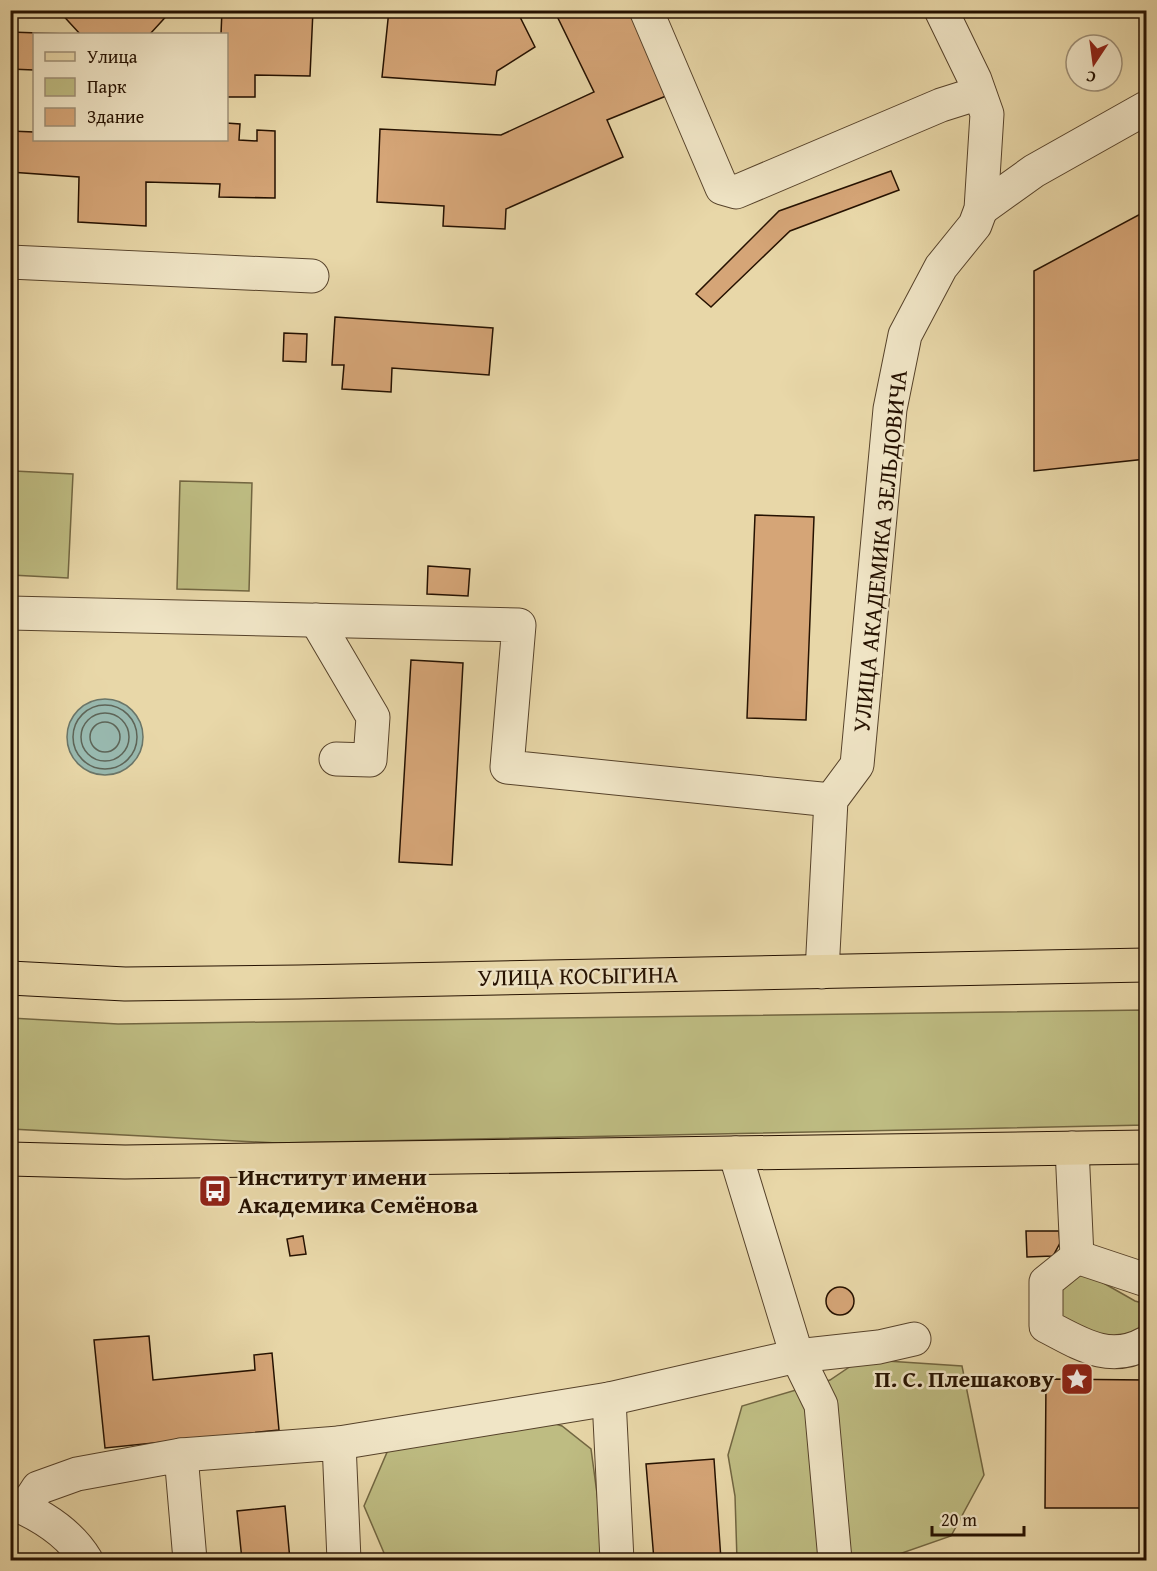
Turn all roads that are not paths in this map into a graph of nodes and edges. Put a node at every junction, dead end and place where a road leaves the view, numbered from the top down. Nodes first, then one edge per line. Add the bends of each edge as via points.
1 (646, 10) edge
2 (941, 10) edge
3 (979, 93) junction
4 (1146, 108) edge
5 (981, 209) junction
6 (10, 262) edge
7 (312, 276) dead end
8 (10, 613) edge
9 (316, 620) junction
10 (336, 759) dead end
11 (831, 800) junction
12 (1146, 965) edge
13 (822, 972) junction
14 (10, 978) edge
15 (1072, 1148) junction
16 (1146, 1148) edge
17 (735, 1153) junction
18 (10, 1159) edge
19 (1077, 1257) junction
20 (1146, 1280) edge
21 (914, 1338) dead end
22 (1146, 1343) edge
23 (797, 1356) junction
24 (609, 1399) junction
25 (339, 1443) junction
26 (181, 1455) junction
27 (18, 1505) edge
28 (86, 1560) edge
29 (190, 1560) edge
30 (344, 1560) edge
31 (617, 1560) edge
32 (835, 1560) edge

1 - 3 street via 722,188 736,192 941,105
2 - 3 street, УЛИЦА АКАДЕМИКА ЗЕЛЬДОВИЧА
3 - 5 street, УЛИЦА АКАДЕМИКА ЗЕЛЬДОВИЧА via 987,114
4 - 5 street via 1034,171
5 - 11 street, УЛИЦА АКАДЕМИКА ЗЕЛЬДОВИЧА via 975,225 941,267 905,335 890,409 857,765
6 - 7 street
8 - 9 street
9 - 10 street via 373,717 370,760
9 - 11 street via 520,617 507,768
11 - 13 street
12 - 13 main road, УЛИЦА КОСЫГИНА
13 - 14 main road, УЛИЦА КОСЫГИНА via 136,984
15 - 16 main road
15 - 17 main road
15 - 19 street
17 - 18 main road via 124,1162
17 - 23 street
19 - 20 street
19 - 22 street via 1046,1282 1046,1326 1094,1351 1135,1349
21 - 23 street via 879,1347
23 - 24 street
23 - 32 street via 821,1405
24 - 25 street
24 - 31 street
25 - 26 street
25 - 30 street
26 - 27 street via 77,1474 38,1488
26 - 29 street
27 - 28 street via 38,1514

